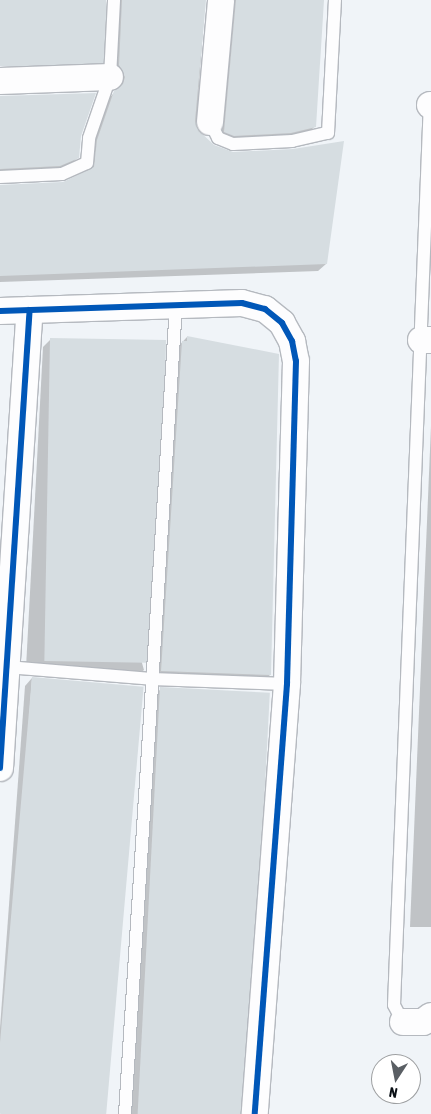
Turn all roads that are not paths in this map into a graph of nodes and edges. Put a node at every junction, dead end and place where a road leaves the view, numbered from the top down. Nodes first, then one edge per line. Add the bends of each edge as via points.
1 (114, 0) edge
2 (221, 0) edge
3 (335, 0) edge
4 (110, 77) junction
5 (0, 81) edge
6 (431, 101) edge
7 (210, 122) joint
8 (0, 176) edge
9 (428, 212) edge
10 (176, 305) junction
11 (30, 310) junction
12 (0, 311) edge
13 (426, 340) edge
14 (7, 667) junction
15 (152, 679) junction
16 (287, 684) junction
17 (0, 768) edge
18 (431, 1016) edge
19 (402, 1022) joint
20 (125, 1114) edge
21 (255, 1114) edge

1 - 4 lane
2 - 7 street
3 - 7 lane via 328,132 292,141 234,144 218,138
4 - 5 street
4 - 8 lane via 89,138 87,163 62,174
6 - 9 lane
9 - 13 lane
10 - 11 street
10 - 15 lane
10 - 16 street via 242,303 265,309 282,323 292,341 296,361
11 - 12 street
11 - 14 street
13 - 19 lane via 394,1005
14 - 15 lane
14 - 17 street
15 - 16 lane
15 - 20 lane
16 - 21 street
18 - 19 street via 423,1022

